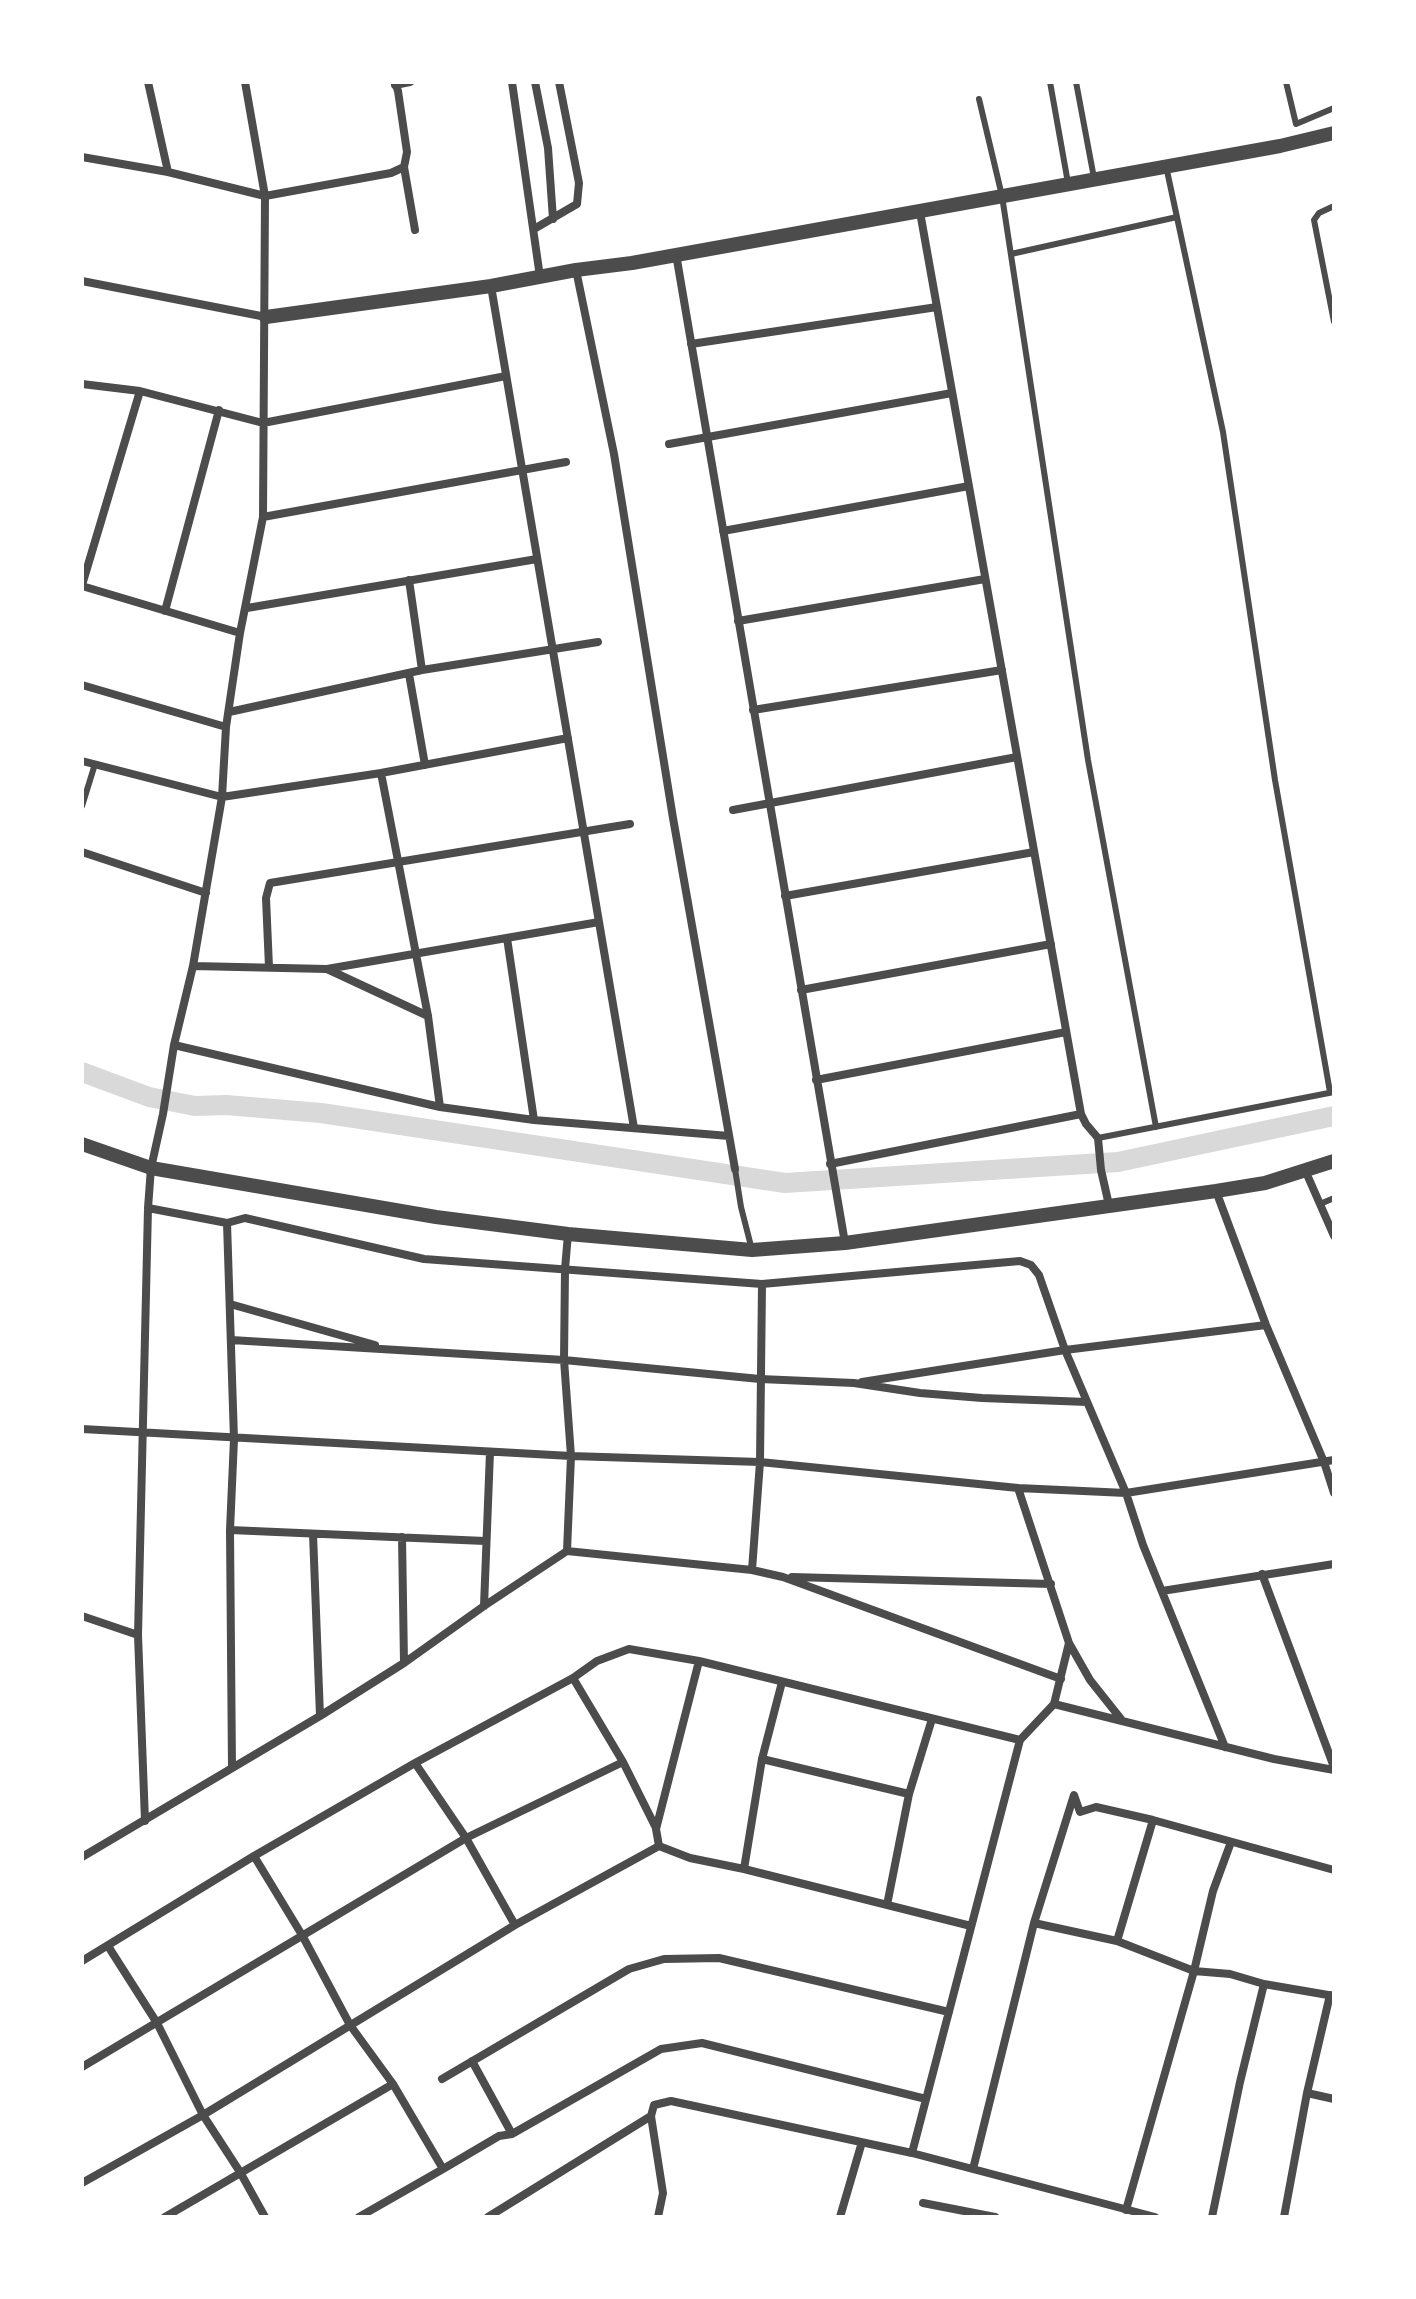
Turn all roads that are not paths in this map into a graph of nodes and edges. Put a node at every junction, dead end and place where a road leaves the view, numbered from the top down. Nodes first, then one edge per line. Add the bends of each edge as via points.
1 (148, 82) edge
2 (245, 82) edge
3 (410, 82) edge
4 (512, 82) edge
5 (535, 82) edge
6 (559, 82) edge
7 (1050, 82) edge
8 (1076, 82) edge
9 (1286, 82) edge
10 (395, 83) edge
11 (979, 99) dead end
12 (1334, 108) edge
13 (1334, 133) edge
14 (82, 157) edge
15 (1166, 165) junction
16 (404, 167) junction
17 (168, 172) junction
18 (1094, 178) junction
19 (1068, 183) junction
20 (265, 196) junction
21 (1002, 196) junction
22 (1334, 206) edge
23 (920, 212) junction
24 (1177, 217) junction
25 (553, 219) junction
26 (534, 229) junction
27 (415, 230) dead end
28 (676, 254) junction
29 (1011, 254) junction
30 (576, 270) junction
31 (540, 277) junction
32 (82, 281) edge
33 (491, 286) junction
34 (937, 307) junction
35 (266, 317) junction
36 (1334, 322) edge
37 (691, 344) junction
38 (506, 376) junction
39 (82, 384) edge
40 (140, 391) junction
41 (952, 393) junction
42 (219, 410) junction
43 (263, 423) junction
44 (707, 436) junction
45 (669, 444) dead end
46 (566, 462) dead end
47 (522, 471) junction
48 (969, 486) junction
49 (263, 517) junction
50 (723, 531) junction
51 (537, 559) junction
52 (985, 579) junction
53 (409, 580) junction
54 (82, 586) edge
55 (247, 608) junction
56 (165, 611) junction
57 (738, 621) junction
58 (240, 633) junction
59 (598, 642) dead end
60 (553, 650) junction
61 (422, 670) junction
62 (1002, 670) junction
63 (409, 674) junction
64 (82, 685) edge
65 (753, 710) junction
66 (229, 712) junction
67 (226, 727) junction
68 (568, 738) junction
69 (1017, 757) junction
70 (82, 761) edge
71 (95, 764) junction
72 (425, 765) junction
73 (381, 773) junction
74 (222, 797) junction
75 (769, 804) junction
76 (82, 806) edge
77 (733, 810) dead end
78 (630, 824) dead end
79 (584, 832) junction
80 (82, 852) edge
81 (1034, 852) junction
82 (399, 862) junction
83 (206, 893) junction
84 (785, 896) junction
85 (599, 922) junction
86 (507, 938) junction
87 (1051, 944) junction
88 (416, 954) junction
89 (193, 966) junction
90 (269, 967) junction
91 (327, 969) junction
92 (801, 990) junction
93 (428, 1016) junction
94 (1066, 1032) junction
95 (174, 1045) junction
96 (816, 1080) junction
97 (1332, 1092) edge
98 (440, 1107) junction
99 (1081, 1114) junction
100 (534, 1120) junction
101 (1156, 1127) junction
102 (634, 1128) junction
103 (729, 1136) junction
104 (1098, 1138) junction
105 (82, 1144) edge
106 (1334, 1161) edge
107 (831, 1166) junction
108 (151, 1168) junction
109 (735, 1169) joint
110 (1305, 1170) junction
111 (1216, 1191) junction
112 (1334, 1198) edge
113 (1320, 1204) junction
114 (1109, 1205) junction
115 (148, 1208) junction
116 (227, 1223) junction
117 (568, 1234) junction
118 (1334, 1236) edge
119 (845, 1243) junction
120 (752, 1250) junction
121 (565, 1269) junction
122 (762, 1284) junction
123 (230, 1304) junction
124 (1266, 1325) junction
125 (231, 1340) junction
126 (392, 1350) junction
127 (1065, 1350) junction
128 (564, 1360) junction
129 (760, 1379) junction
130 (854, 1383) junction
131 (1087, 1402) junction
132 (82, 1429) edge
133 (143, 1433) junction
134 (234, 1439) junction
135 (490, 1452) junction
136 (571, 1456) junction
137 (1329, 1461) edge
138 (760, 1462) junction
139 (1018, 1488) junction
140 (1126, 1493) junction
141 (1334, 1493) edge
142 (230, 1530) junction
143 (313, 1534) junction
144 (402, 1537) junction
145 (485, 1541) junction
146 (567, 1551) junction
147 (1334, 1564) edge
148 (752, 1570) junction
149 (1262, 1574) junction
150 (783, 1577) junction
151 (1051, 1584) junction
152 (1162, 1591) junction
153 (484, 1606) junction
154 (82, 1616) edge
155 (138, 1635) junction
156 (1069, 1643) junction
157 (699, 1661) junction
158 (404, 1663) junction
159 (573, 1678) junction
160 (1061, 1679) junction
161 (782, 1682) junction
162 (1054, 1704) junction
163 (320, 1716) junction
164 (932, 1719) junction
165 (1122, 1720) junction
166 (1020, 1740) junction
167 (1225, 1747) junction
168 (762, 1759) junction
169 (623, 1762) junction
170 (415, 1763) junction
171 (232, 1768) junction
172 (1334, 1769) edge
173 (909, 1794) junction
174 (1153, 1820) junction
175 (145, 1821) junction
176 (656, 1829) junction
177 (466, 1838) junction
178 (1231, 1842) junction
179 (659, 1846) junction
180 (254, 1856) junction
181 (82, 1857) edge
182 (744, 1869) junction
183 (1334, 1870) edge
184 (887, 1905) junction
185 (1034, 1923) junction
186 (515, 1925) junction
187 (971, 1926) junction
188 (302, 1935) junction
189 (1117, 1941) junction
190 (108, 1946) junction
191 (82, 1961) edge
192 (1194, 1971) junction
193 (1264, 1984) junction
194 (1332, 1996) edge
195 (949, 2012) junction
196 (157, 2023) junction
197 (350, 2025) junction
198 (472, 2061) junction
199 (82, 2067) edge
200 (442, 2079) dead end
201 (393, 2084) junction
202 (1307, 2093) junction
203 (926, 2099) junction
204 (1334, 2099) edge
205 (203, 2115) junction
206 (651, 2116) junction
207 (512, 2134) junction
208 (862, 2142) junction
209 (912, 2153) junction
210 (443, 2169) junction
211 (973, 2169) junction
212 (240, 2172) junction
213 (82, 2183) edge
214 (923, 2203) dead end
215 (1126, 2210) junction
216 (165, 2217) edge
217 (265, 2217) edge
218 (359, 2217) edge
219 (488, 2217) edge
220 (658, 2217) edge
221 (840, 2217) edge
222 (995, 2217) edge
223 (1155, 2217) edge
224 (1212, 2217) edge
225 (1284, 2217) edge

1 - 17 street
2 - 20 street
3 - 10 street
4 - 26 street
5 - 25 street via 548,148
6 - 25 street via 579,183 577,204
7 - 19 lane
8 - 18 lane
9 - 12 lane via 1296,124
10 - 16 street via 407,152
11 - 21 lane
13 - 15 street
14 - 17 street
15 - 18 street
15 - 24 lane
16 - 20 street
16 - 27 street
17 - 20 street
18 - 19 street
19 - 21 street
20 - 35 street
21 - 23 street
21 - 29 lane
22 - 36 lane via 1314,220
23 - 28 street
23 - 34 street
24 - 29 lane
24 - 97 lane via 1223,432 1275,780
25 - 26 street
26 - 31 street
28 - 30 street
28 - 37 street
29 - 101 lane via 1088,760
30 - 31 street
30 - 103 street via 614,454
31 - 33 street
32 - 35 street
33 - 35 street
33 - 38 street
34 - 37 street
34 - 41 street
35 - 43 street
37 - 44 street
38 - 43 street
38 - 47 street
39 - 40 street
40 - 42 street
40 - 54 street
41 - 44 street
41 - 48 street
42 - 43 street
42 - 56 street
43 - 49 street
44 - 45 street
44 - 50 street
46 - 47 street
47 - 49 street
47 - 51 street
48 - 50 street
48 - 52 street
49 - 55 street
50 - 57 street
51 - 53 street
51 - 60 street
52 - 57 street
52 - 62 street
53 - 55 street
53 - 61 street
54 - 56 street
55 - 58 street
56 - 58 street
57 - 65 street
58 - 66 street
59 - 60 street
60 - 61 street
60 - 68 street
61 - 63 street
62 - 65 street
62 - 69 street
63 - 66 street
63 - 72 street
64 - 67 street
65 - 75 street
66 - 67 street
67 - 74 street
68 - 72 street
68 - 79 street
69 - 75 street
69 - 81 street
70 - 71 street
71 - 74 street
71 - 76 lane
72 - 73 street
73 - 74 street
73 - 82 street
74 - 83 street
75 - 77 street
75 - 84 street
78 - 79 street
79 - 82 street
79 - 85 street
80 - 83 street
81 - 84 street
81 - 87 street
82 - 88 street
82 - 90 street via 270,883
83 - 89 street
84 - 92 street
85 - 86 street
85 - 102 street
86 - 88 street
86 - 100 street
87 - 92 street
87 - 94 street
88 - 91 street
88 - 93 street
89 - 90 street
89 - 95 street
90 - 91 street
91 - 93 street
92 - 96 street
93 - 98 street
94 - 96 street
94 - 99 street
95 - 98 street
95 - 108 street
96 - 107 street
97 - 101 lane
98 - 100 street
99 - 104 street
99 - 107 street
100 - 102 street
101 - 104 lane
102 - 103 street
103 - 109 street
104 - 114 street
105 - 108 street
106 - 110 street
107 - 119 street
108 - 115 street
108 - 117 street
109 - 120 lane
110 - 111 street
110 - 113 street
111 - 114 street
111 - 124 street
112 - 113 lane
113 - 118 street
114 - 119 street
115 - 116 street
115 - 133 street
116 - 121 street via 245,1218 424,1259
116 - 123 street
117 - 120 street
117 - 121 street
119 - 120 street
121 - 122 street
121 - 128 street
122 - 127 street via 1020,1261 1039,1275
122 - 129 street
123 - 125 street
123 - 126 street
124 - 127 street
124 - 137 street
125 - 126 street
125 - 134 street
126 - 128 street
127 - 130 street
127 - 131 street
128 - 129 street
128 - 136 street
129 - 130 street
129 - 138 street
130 - 131 street via 920,1393
131 - 140 street
132 - 133 street
133 - 134 street
133 - 155 street
134 - 135 street
134 - 142 street
135 - 136 street
135 - 145 street
136 - 138 street
136 - 146 street
137 - 140 street
137 - 141 street
138 - 139 street
138 - 148 street
139 - 140 street
139 - 151 street
140 - 152 street
142 - 143 street
142 - 171 street
143 - 144 street
143 - 163 street
144 - 145 street
144 - 158 street
145 - 153 street
146 - 148 street
146 - 153 street
147 - 149 street
148 - 150 street
149 - 152 street
149 - 172 street
150 - 151 street
150 - 160 street
151 - 156 street
152 - 167 street
153 - 158 street
154 - 155 street
155 - 175 street
156 - 160 street
156 - 165 street
157 - 159 street via 629,1649 597,1661
157 - 161 street
157 - 176 street
158 - 163 street
159 - 169 street
159 - 170 street
160 - 162 street
161 - 164 street
161 - 168 street
162 - 165 street
162 - 166 street
163 - 171 street
164 - 166 street
164 - 173 street
165 - 167 street
166 - 187 street
167 - 172 street
168 - 173 street
168 - 182 street
169 - 176 street
169 - 177 street
170 - 177 street
170 - 180 street
171 - 175 street
173 - 184 street
174 - 178 street
174 - 185 street via 1096,1807 1080,1812 1074,1795
174 - 189 street
175 - 181 street
176 - 179 street
177 - 186 street
177 - 188 street
178 - 183 street
178 - 192 street
179 - 182 street
179 - 186 street
180 - 188 street
180 - 190 street
182 - 184 street
184 - 187 street
185 - 189 street
185 - 211 street
186 - 197 street
187 - 195 street
188 - 196 street
188 - 197 street
189 - 192 street
190 - 191 street
190 - 196 street
192 - 193 street
192 - 215 street
193 - 194 street
193 - 224 street
194 - 202 street
195 - 198 street via 719,1958 664,1959 629,1969
195 - 203 street
196 - 199 street
196 - 205 street
197 - 201 street
197 - 205 street
198 - 200 street
198 - 207 street
201 - 210 street
201 - 212 street
202 - 204 street
202 - 225 street
203 - 207 street via 702,2043 661,2049
203 - 209 street
205 - 212 street
205 - 213 street
206 - 208 street via 654,2105 671,2101
206 - 219 street
206 - 220 street via 663,2193
207 - 210 street via 499,2136
208 - 209 street
208 - 221 street
209 - 211 street
210 - 218 street
211 - 215 street
212 - 216 street
212 - 217 street
214 - 222 street
215 - 223 street

